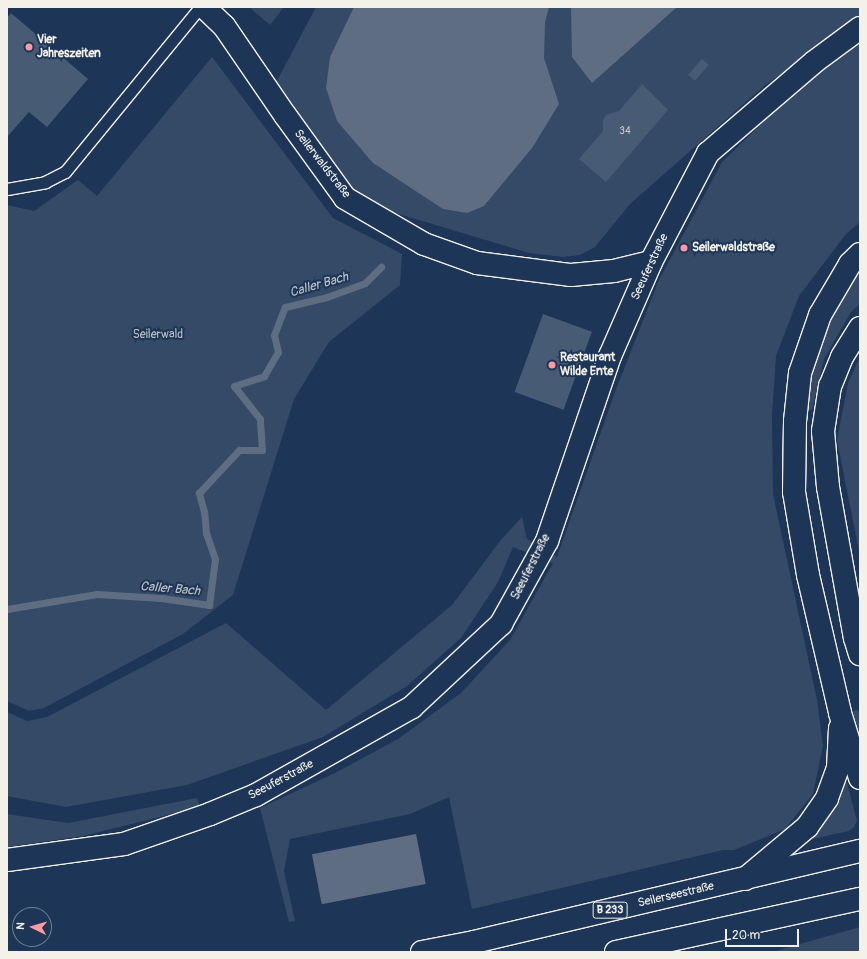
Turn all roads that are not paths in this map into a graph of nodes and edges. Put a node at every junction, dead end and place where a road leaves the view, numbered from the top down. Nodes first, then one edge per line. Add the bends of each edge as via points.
1 (200, 7) edge
2 (204, 7) edge
3 (860, 28) edge
4 (7, 189) edge
5 (860, 254) edge
6 (651, 262) junction
7 (860, 328) edge
8 (860, 654) edge
9 (840, 713) junction
10 (860, 778) edge
11 (860, 851) edge
12 (7, 860) edge
13 (746, 879) junction
14 (860, 899) edge
15 (422, 952) edge
16 (616, 952) edge

1 - 4 lane via 65,172 45,182
2 - 6 main road, Seilerwaldstraße via 224,26 345,198 424,244 477,263 571,275 614,271
3 - 6 main road, Seeuferstraße via 814,62 708,153
5 - 9 main road via 850,264 820,315 800,373 795,422 794,492 808,575
6 - 12 main road, Seeuferstraße via 610,356 546,541 501,624 412,707 256,795 210,814 124,844
7 - 8 main road via 842,357 830,386 823,431 828,488
9 - 10 main road
9 - 13 main road via 838,768 828,798 807,827
11 - 13 main road, Seilerseestraße / B 233
13 - 15 main road, Seilerseestraße / B 233
14 - 16 main road

